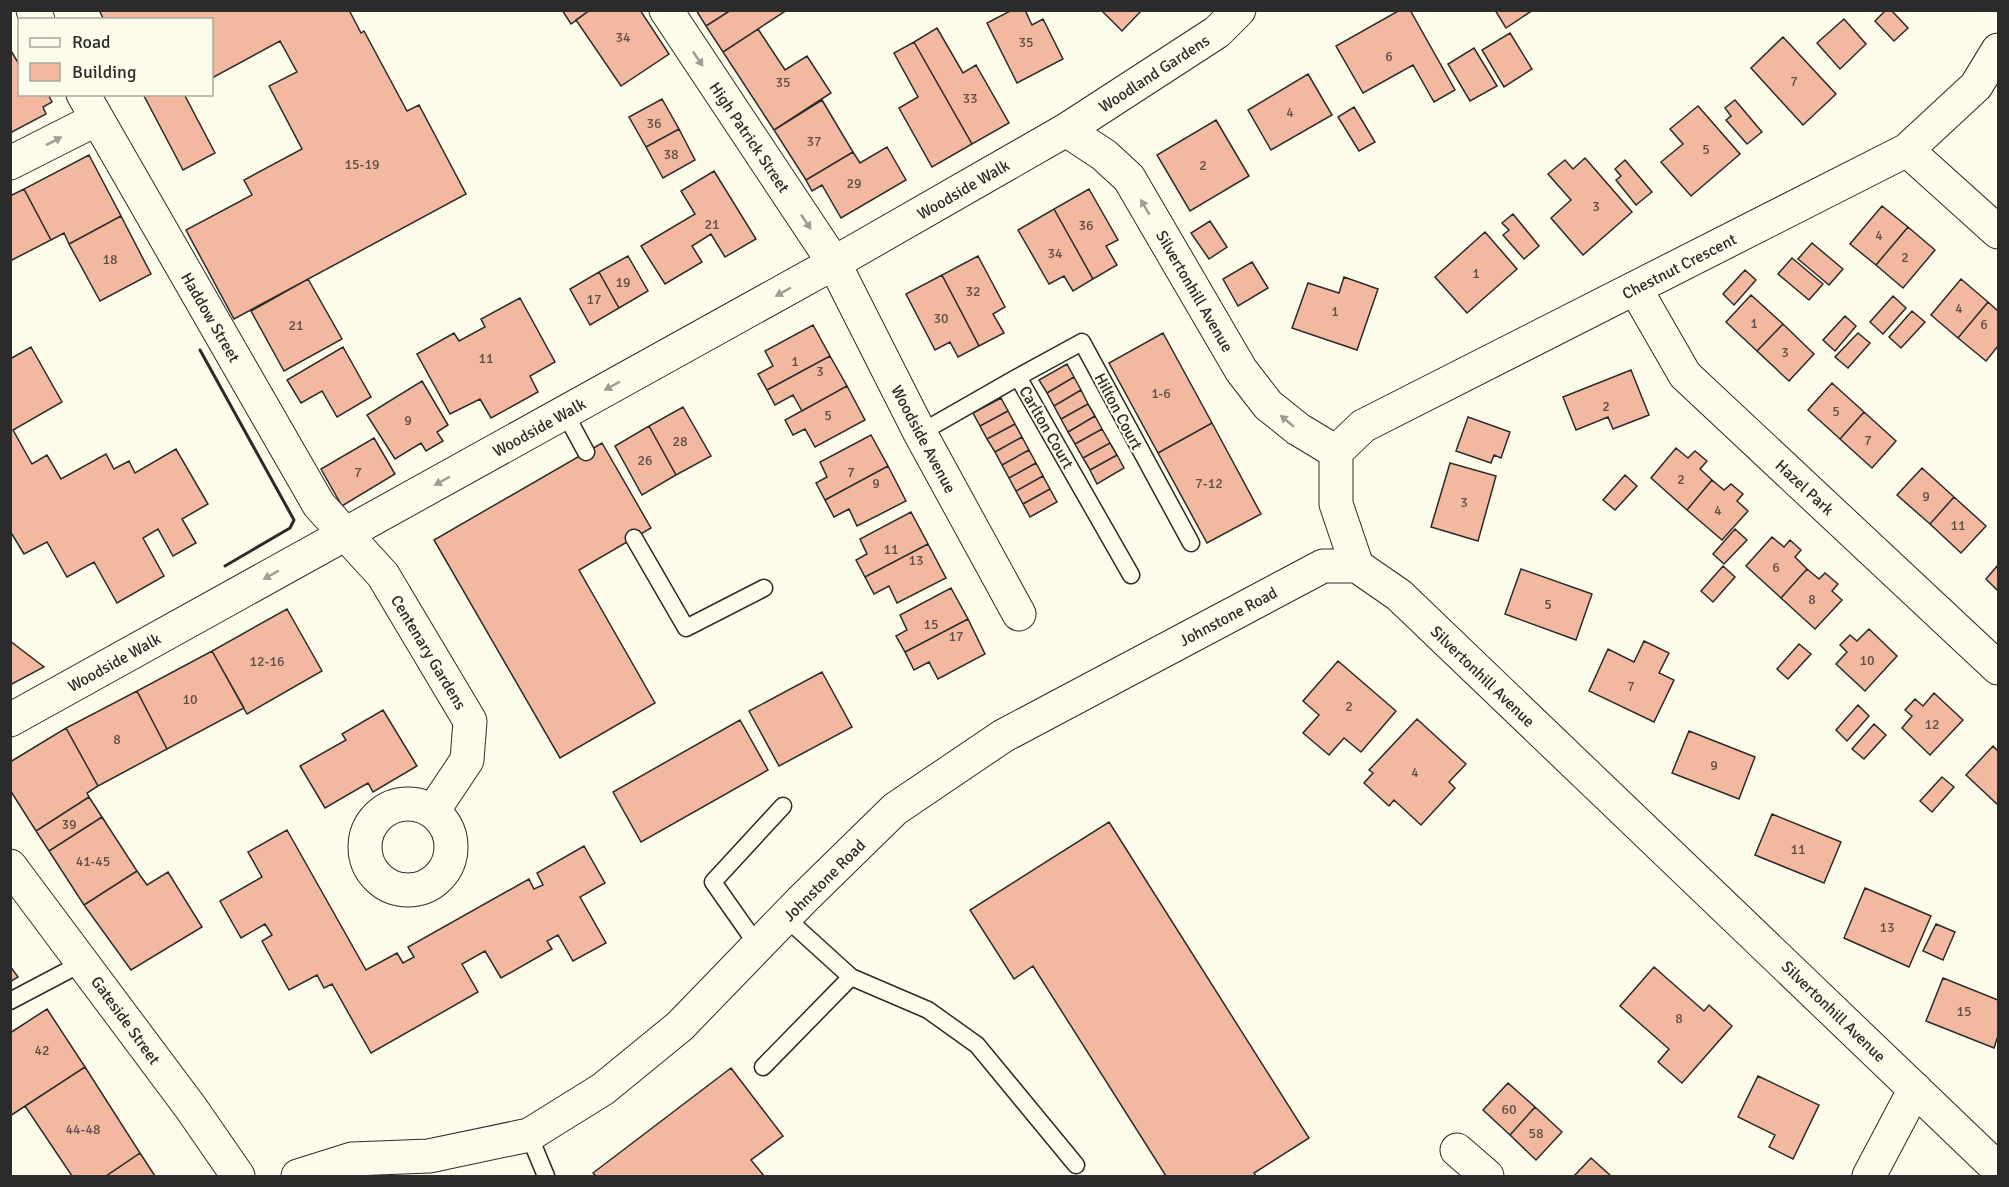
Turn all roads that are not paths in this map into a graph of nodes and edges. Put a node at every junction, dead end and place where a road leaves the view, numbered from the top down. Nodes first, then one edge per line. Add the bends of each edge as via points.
1 (666, 10) edge
2 (1239, 10) edge
3 (1998, 50) edge
4 (90, 107) edge
5 (1066, 130) junction
6 (1907, 150) junction
7 (10, 163) edge
8 (1998, 232) edge
9 (834, 263) junction
10 (1635, 288) junction
11 (1018, 377) junction
12 (565, 413) junction
13 (920, 433) junction
14 (586, 452) dead end
15 (1336, 452) junction
16 (344, 535) junction
17 (634, 538) dead end
18 (1191, 543) dead end
19 (1357, 566) junction
20 (1131, 575) dead end
21 (764, 588) dead end
22 (1019, 614) dead end
23 (1998, 668) edge
24 (10, 720) edge
25 (783, 806) dead end
26 (434, 811) dead end
27 (10, 866) edge
28 (786, 918) junction
29 (758, 946) junction
30 (84, 962) junction
31 (851, 977) junction
32 (10, 1001) edge
33 (763, 1067) dead end
34 (1915, 1089) junction
35 (529, 1135) junction
36 (1457, 1150) dead end
37 (1076, 1165) dead end
38 (1998, 1169) edge
39 (238, 1176) edge
40 (298, 1176) edge
41 (546, 1176) edge
42 (1487, 1176) edge
43 (1869, 1176) edge

1 -> 9 street, High Patrick Street
2 - 5 street, Woodland Gardens via 1217,32
3 - 6 street, Chestnut Crescent via 1976,86
7 -> 4 street
4 - 16 street, Haddow Street via 319,505
5 - 9 street, Woodside Walk
15 -> 5 street, Silvertonhill Avenue via 1268,405 1241,370 1129,178 1104,155
6 - 8 street
6 - 10 street, Chestnut Crescent
9 -> 12 street, Woodside Walk
9 - 13 street, Woodside Avenue
10 - 15 street, Chestnut Crescent via 1362,426
10 - 23 street, Hazel Park via 1685,375
11 - 13 lane, Carlton Court
11 - 18 lane, Hilton Court via 1082,342
11 - 20 lane, Carlton Court
12 - 14 lane
12 -> 16 street, Woodside Walk
13 - 22 street, Woodside Avenue
15 - 19 street via 1336,504
16 -> 24 street, Woodside Walk
16 - 26 street, Centenary Gardens via 383,575 470,721 467,760
17 - 21 lane via 686,628
19 - 28 street, Johnstone Road via 1323,566 1301,576 1003,736 896,809
19 - 34 street, Silvertonhill Avenue via 1399,595
25 - 29 lane via 712,882
27 - 30 street, Gateside Street
28 - 29 street, Johnstone Road
28 - 31 lane
29 - 35 street, Johnstone Road via 671,1033 603,1089
30 - 32 lane
30 - 39 street, Gateside Street
31 - 33 lane
31 - 37 lane via 928,1010 977,1045
34 - 38 street, Silvertonhill Avenue
34 - 43 street
35 - 40 street, Johnstone Road via 429,1156 352,1159
35 - 41 lane
36 - 42 street

